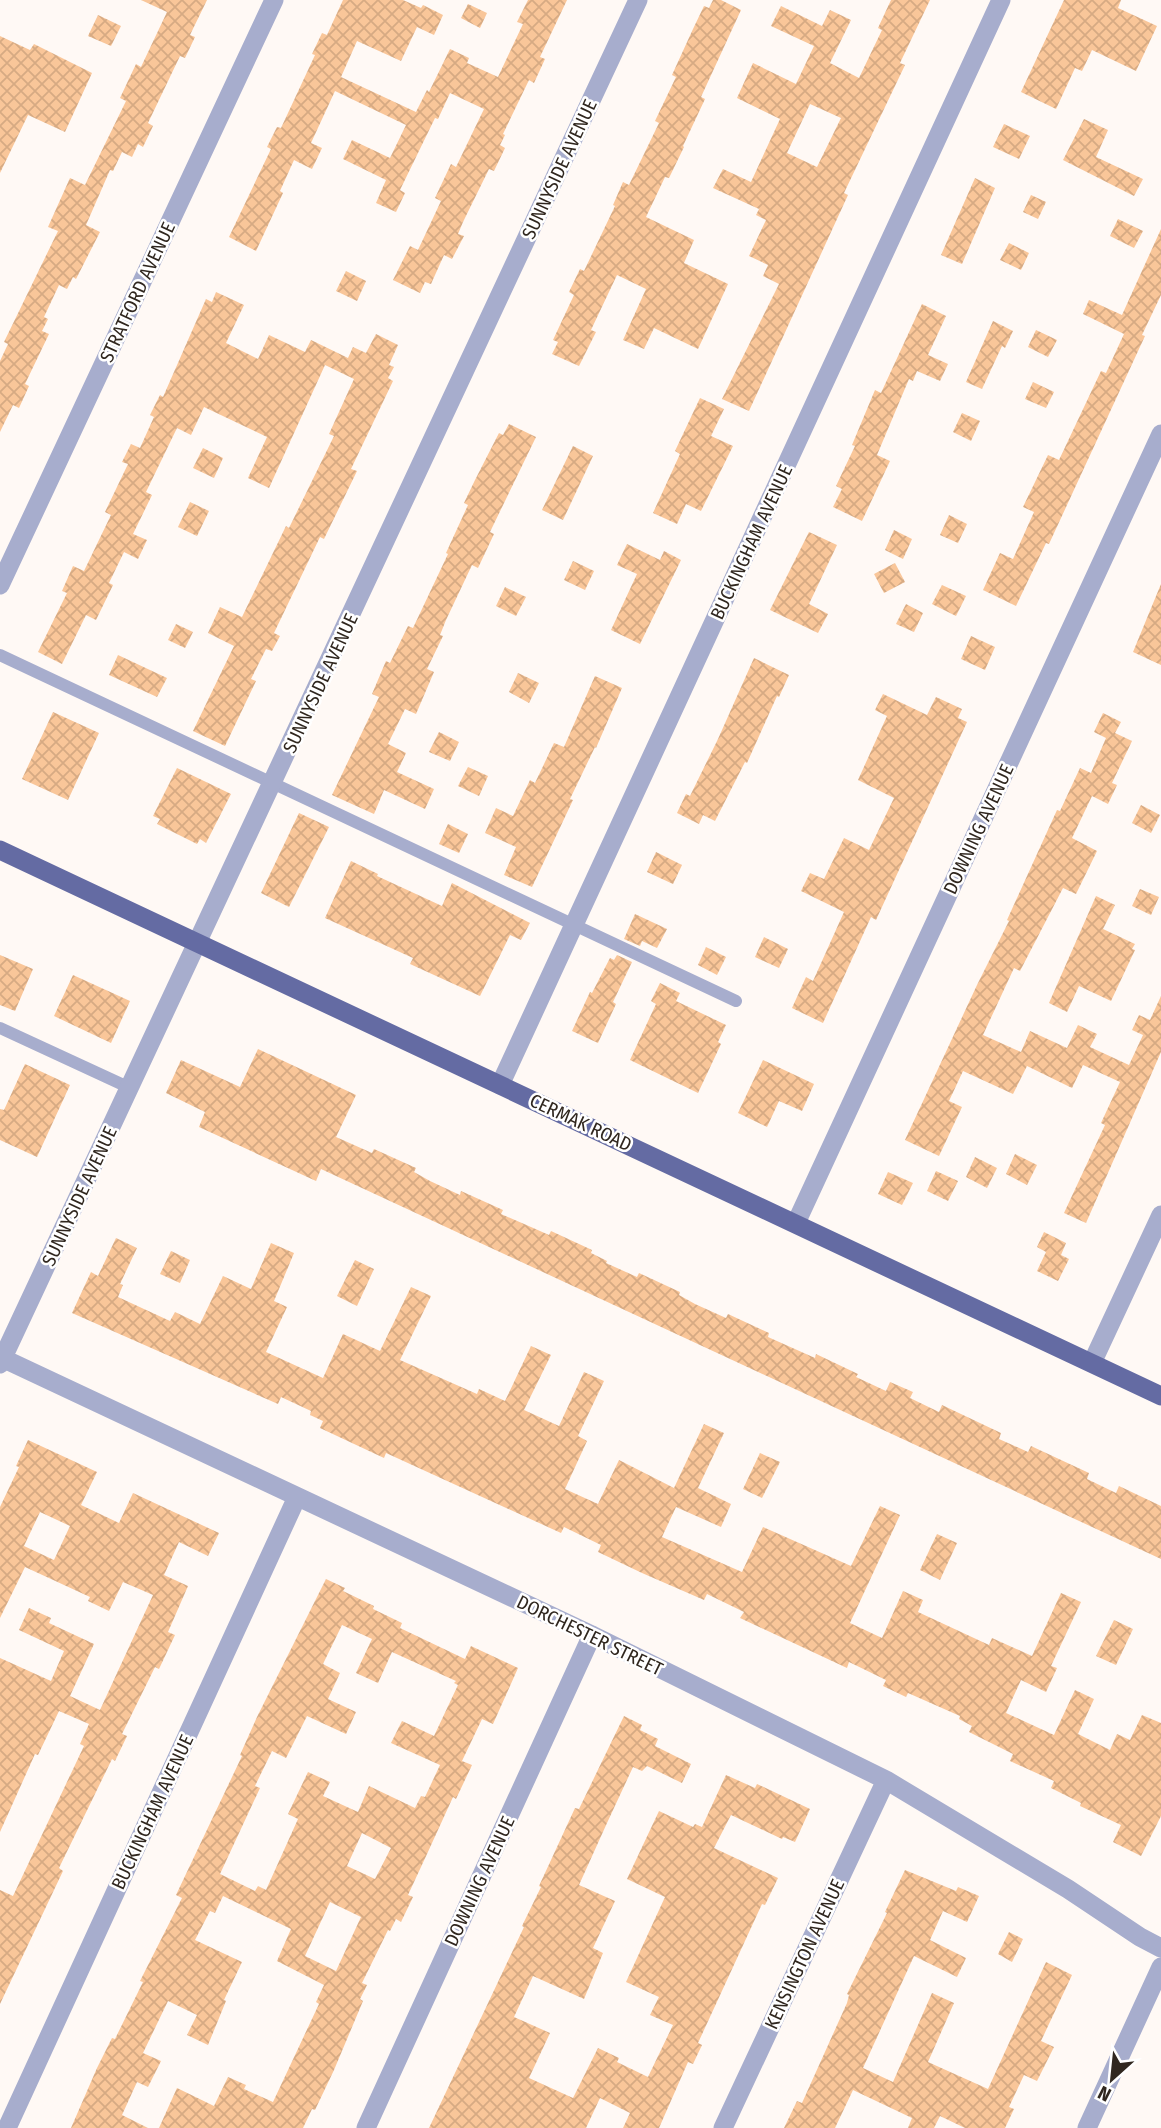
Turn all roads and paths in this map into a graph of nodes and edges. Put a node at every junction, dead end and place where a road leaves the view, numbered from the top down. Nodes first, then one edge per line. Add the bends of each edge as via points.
1 (274, 0) edge
2 (638, 0) edge
3 (1001, 0) edge
4 (1161, 434) edge
5 (0, 585) edge
6 (0, 655) edge
7 (273, 783) junction
8 (0, 850) edge
9 (574, 925) junction
10 (198, 943) junction
11 (736, 1001) dead end
12 (0, 1028) edge
13 (500, 1084) junction
14 (130, 1088) junction
15 (1161, 1215) edge
16 (796, 1223) junction
17 (1, 1360) edge
18 (1093, 1363) junction
19 (1161, 1396) edge
20 (297, 1497) junction
21 (592, 1635) junction
22 (886, 1780) junction
23 (1161, 1948) edge
24 (1161, 1967) edge
25 (7, 2128) edge
26 (366, 2128) edge
27 (723, 2128) edge
28 (1087, 2128) edge

1 - 5 street, STRATFORD AVENUE
2 - 7 street, SUNNYSIDE AVENUE
3 - 9 street, BUCKINGHAM AVENUE
4 - 16 street, DOWNING AVENUE
6 - 7 lane
7 - 9 lane
7 - 10 street, SUNNYSIDE AVENUE
8 - 10 main road, CERMAK ROAD
9 - 11 lane
9 - 13 street, BUCKINGHAM AVENUE
10 - 13 main road, CERMAK ROAD
10 - 14 street, SUNNYSIDE AVENUE
12 - 14 lane
13 - 16 main road, CERMAK ROAD
14 - 17 street, SUNNYSIDE AVENUE
15 - 18 street
16 - 18 main road, CERMAK ROAD
17 - 20 street, DORCHESTER STREET
18 - 19 main road, CERMAK ROAD
20 - 21 street, DORCHESTER STREET
20 - 25 street, BUCKINGHAM AVENUE
21 - 22 street, DORCHESTER STREET
21 - 26 street, DOWNING AVENUE
22 - 23 street, DORCHESTER STREET
22 - 27 street, KENSINGTON AVENUE
24 - 28 street

